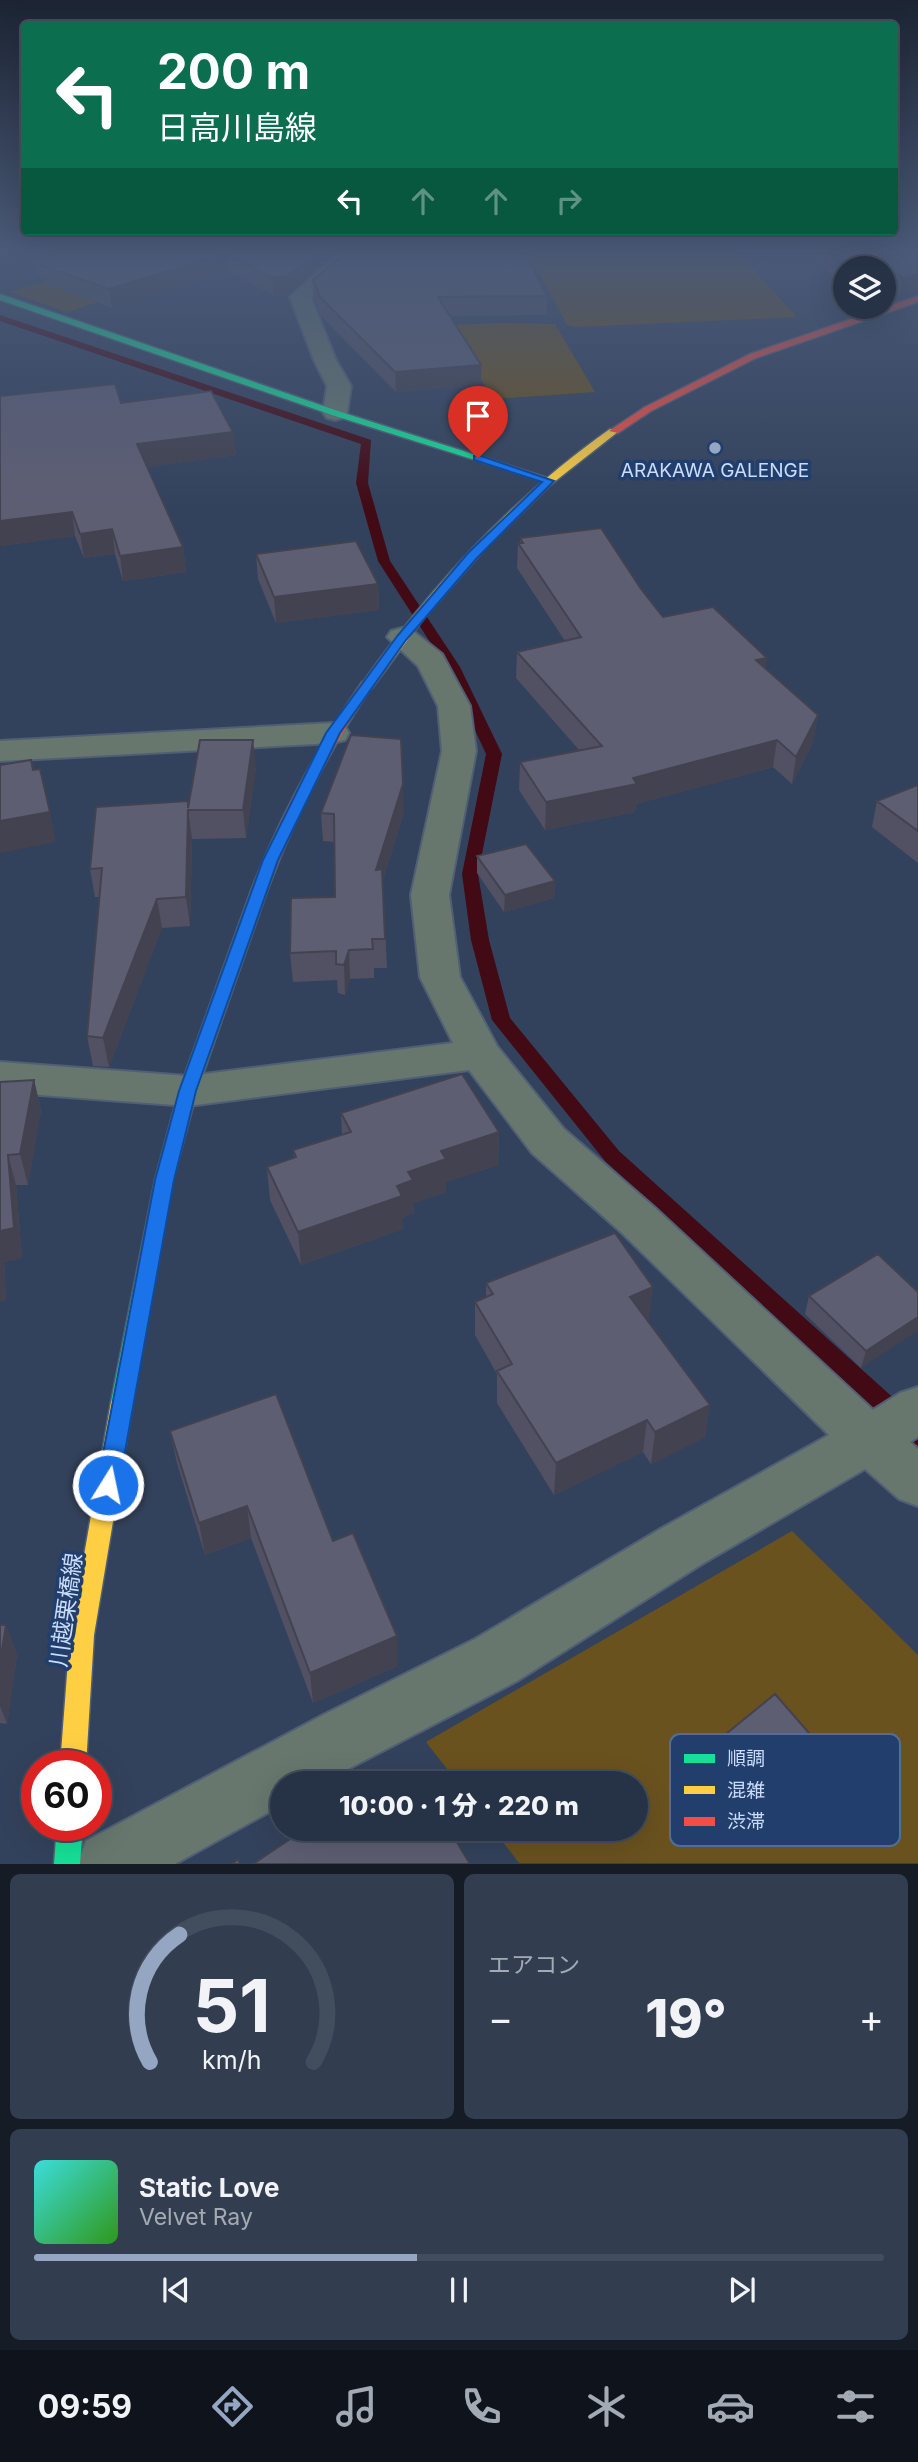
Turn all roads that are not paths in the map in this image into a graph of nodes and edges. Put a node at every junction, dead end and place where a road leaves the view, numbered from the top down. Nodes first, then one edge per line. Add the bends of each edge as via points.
1 (110, 335) edge
2 (315, 335) edge
3 (813, 335) edge
4 (335, 413) junction
5 (549, 481) junction
6 (402, 637) junction
7 (333, 733) junction
8 (0, 751) edge
9 (480, 1054) junction
10 (0, 1077) edge
11 (188, 1091) junction
12 (918, 1409) edge
13 (869, 1440) junction
14 (918, 1482) edge
15 (75, 1750) edge
16 (68, 1841) edge
17 (67, 1864) edge
18 (109, 1864) edge

1 - 4 main road
2 - 4 street via 339,386
3 - 5 main road, 川越栗橋線 via 764,352 648,409
4 - 5 main road
5 - 6 main road, 川越栗橋線 via 472,556
6 - 7 main road, 川越栗橋線
6 - 9 street via 431,661 453,706 459,751 430,895 440,977
7 - 8 street
7 - 11 main road, 川越栗橋線 via 270,860
9 - 11 street
9 - 13 street via 548,1141 723,1298
10 - 11 street
11 - 15 main road, 川越栗橋線 via 164,1180 82,1635
12 - 13 street
13 - 14 street
13 - 18 street via 682,1546 496,1660
16 - 17 main road

